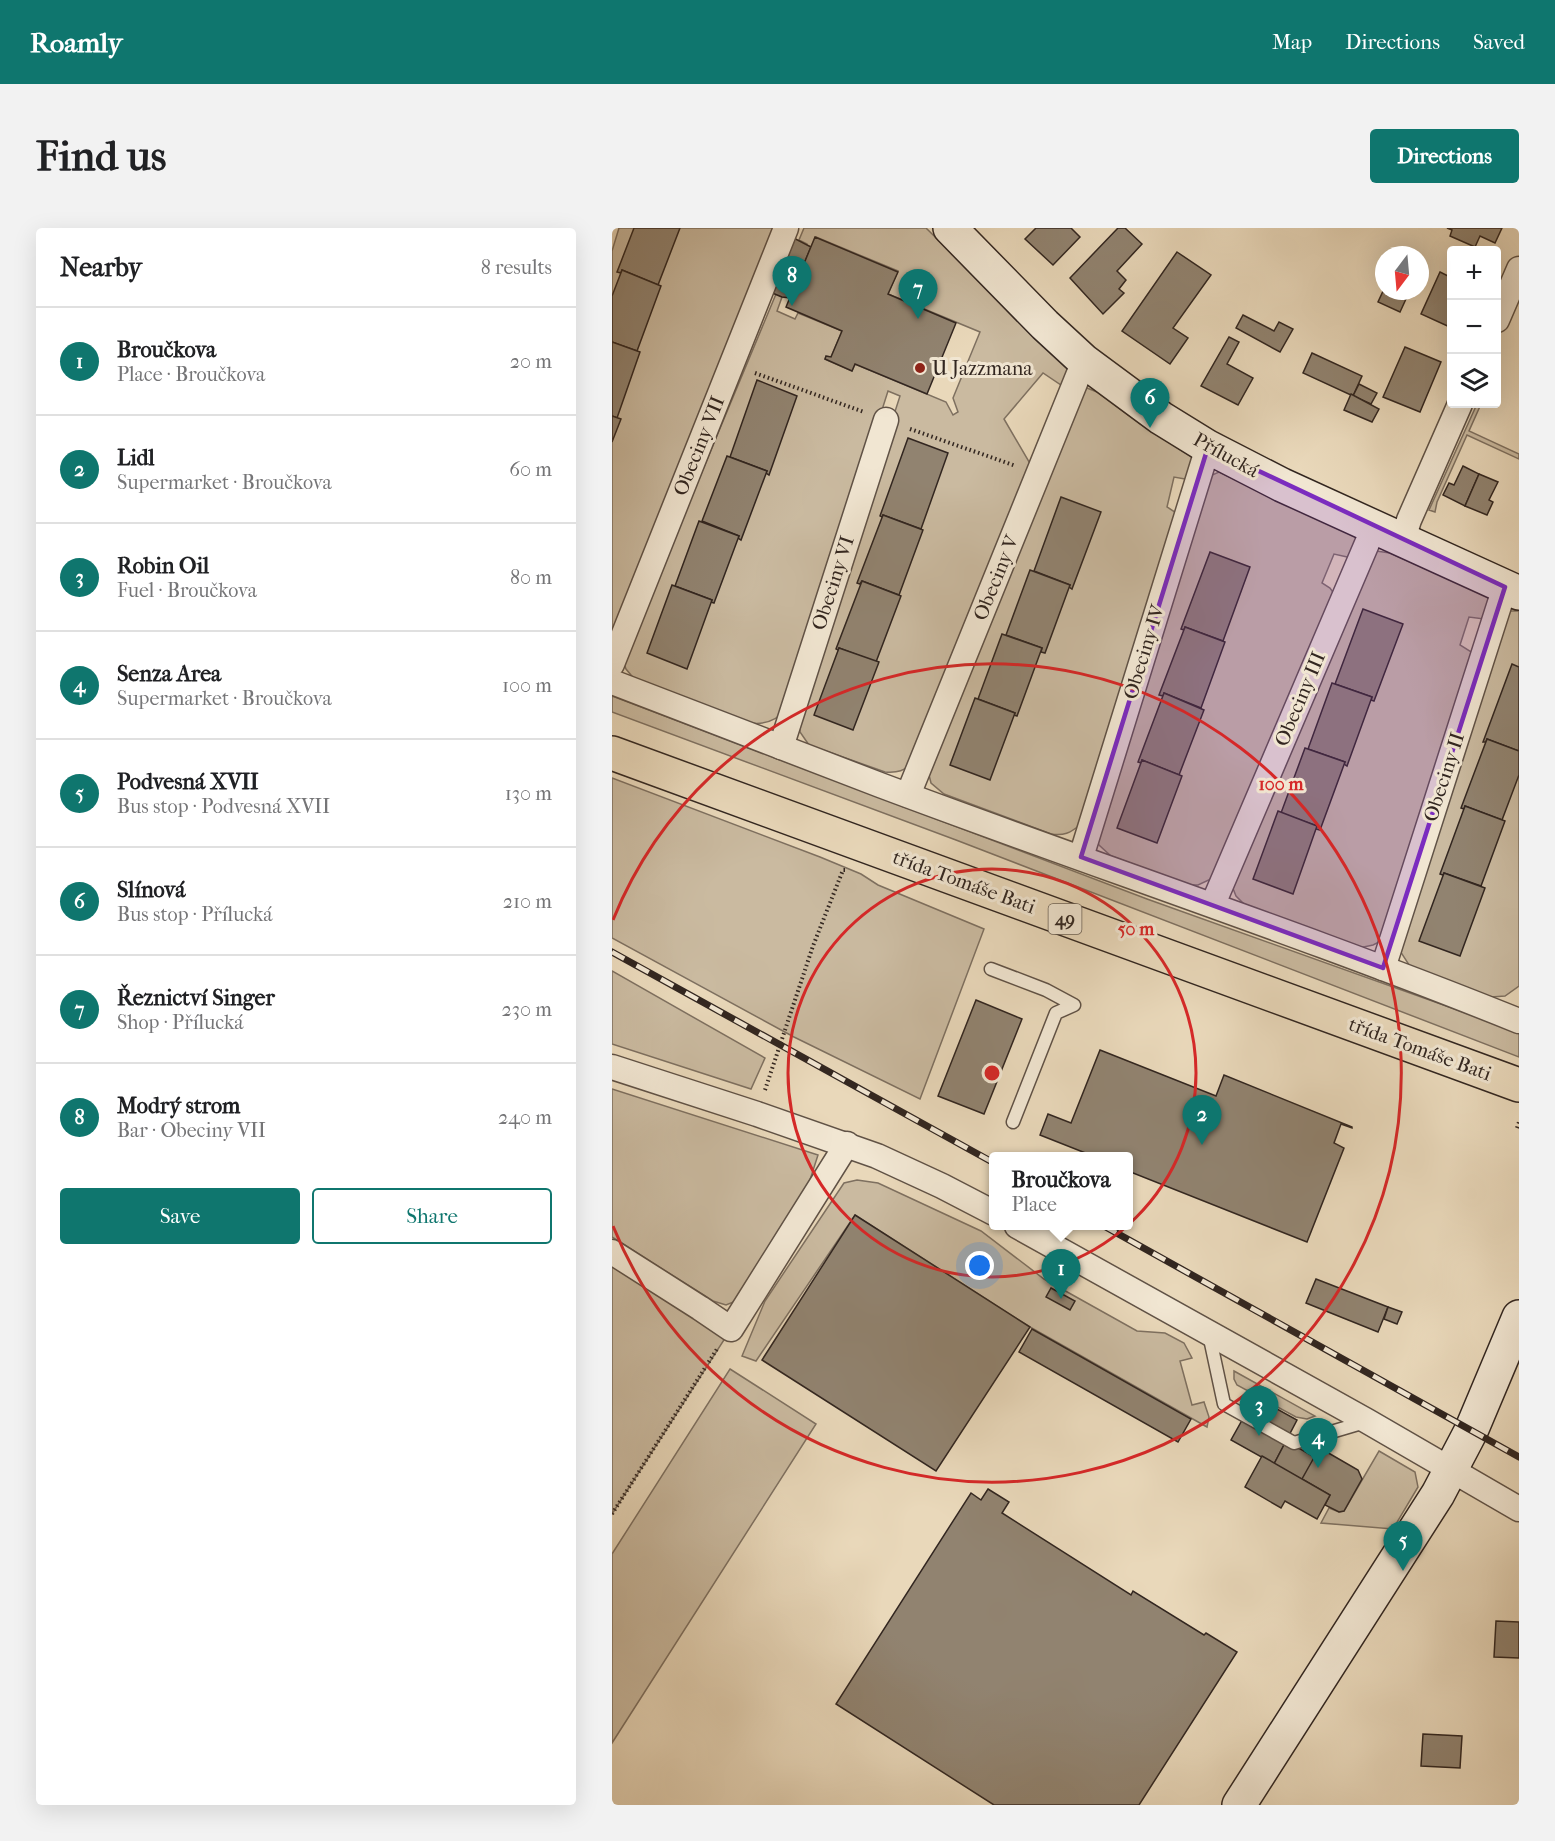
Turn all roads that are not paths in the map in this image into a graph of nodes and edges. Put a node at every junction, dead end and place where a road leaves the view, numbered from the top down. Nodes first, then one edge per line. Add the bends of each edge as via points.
1 (786, 228) edge
2 (950, 228) edge
3 (1519, 269) edge
4 (1501, 311) edge
5 (1084, 361) junction
6 (1458, 408) edge
7 (886, 420) dead end
8 (1208, 447) junction
9 (1388, 533) junction
10 (1512, 590) edge
11 (612, 664) edge
12 (612, 682) edge
13 (781, 747) junction
14 (612, 753) edge
15 (908, 795) junction
16 (1081, 857) junction
17 (1213, 904) junction
18 (1383, 968) junction
19 (991, 969) dead end
20 (1517, 1015) edge
21 (612, 1066) edge
22 (1519, 1085) edge
23 (1013, 1122) dead end
24 (847, 1144) junction
25 (989, 1211) edge
26 (1024, 1230) edge
27 (612, 1252) edge
28 (1519, 1317) edge
29 (1208, 1333) junction
30 (1367, 1421) junction
31 (1451, 1471) junction
32 (1519, 1509) edge
33 (1239, 1805) edge

1 - 11 street, Obeciny VII
2 - 5 street, Přílucká
3 - 4 street
5 - 8 street, Přílucká
5 - 15 street, Obeciny V
6 - 9 street, Obeciny III via 1409,520
7 - 13 street, Obeciny VI
8 - 9 street, Přílucká
8 - 16 street, Obeciny IV
9 - 10 street, Přílucká
9 - 17 street, Obeciny III
10 - 18 street, Obeciny II
12 - 13 street
13 - 15 street
14 - 22 main road, třída Tomáše Bati / 49
15 - 16 street
16 - 17 street
17 - 18 street
18 - 20 street
19 - 23 lane via 1074,1005 1056,1013
21 - 24 street
24 - 25 street
24 - 27 street via 731,1329
26 - 29 street
28 - 31 street
29 - 30 street
29 - 30 lane via 1224,1404 1234,1410 1294,1443
30 - 31 street
31 - 32 street
31 - 33 street

